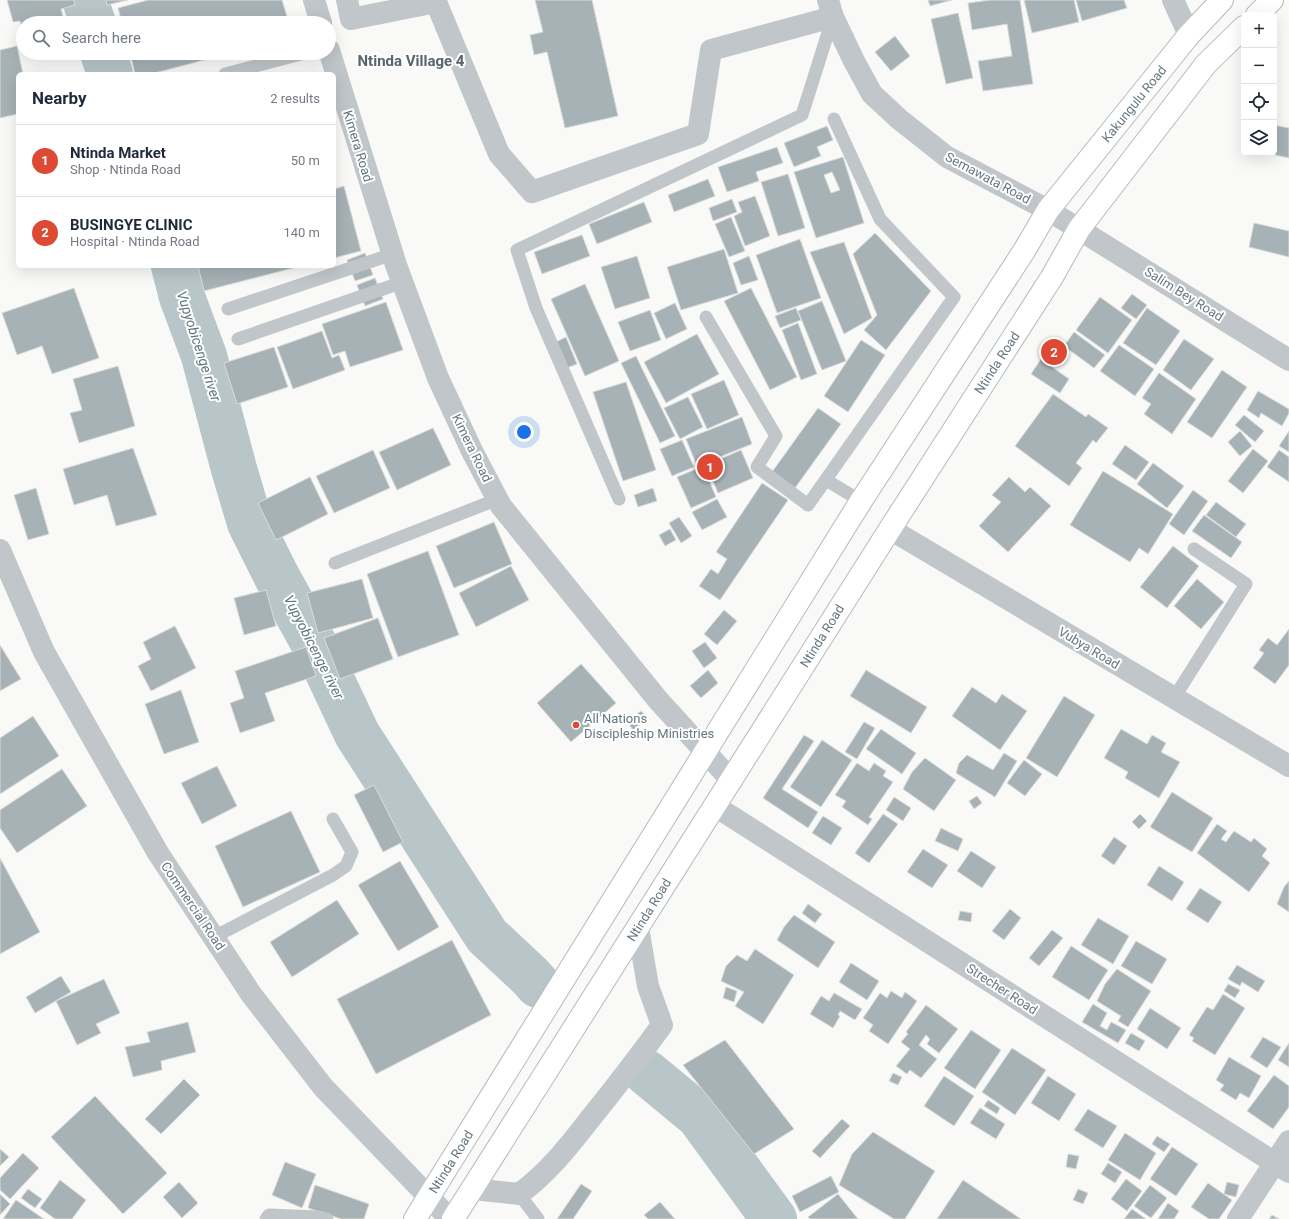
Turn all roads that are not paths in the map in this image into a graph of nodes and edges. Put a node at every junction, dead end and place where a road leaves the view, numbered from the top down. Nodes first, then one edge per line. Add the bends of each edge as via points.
1 (314, 0) edge
2 (347, 0) edge
3 (1172, 0) edge
4 (1222, 0) edge
5 (1272, 0) edge
6 (830, 8) edge
7 (1259, 12) edge
8 (319, 16) edge
9 (1241, 30) edge
10 (1189, 35) junction
11 (278, 60) edge
12 (332, 60) edge
13 (233, 72) edge
14 (336, 72) edge
15 (336, 72) edge
16 (834, 119) dead end
17 (1048, 210) junction
18 (1079, 229) junction
19 (393, 254) junction
20 (403, 282) junction
21 (228, 309) dead end
22 (706, 317) dead end
23 (238, 339) dead end
24 (1289, 360) edge
25 (826, 480) junction
26 (498, 499) junction
27 (619, 499) dead end
28 (862, 501) junction
29 (890, 529) junction
30 (1194, 549) dead end
31 (0, 550) edge
32 (335, 563) dead end
33 (1174, 698) junction
34 (705, 752) junction
35 (1289, 766) edge
36 (732, 782) junction
37 (716, 806) junction
38 (333, 819) dead end
39 (638, 928) junction
40 (214, 937) junction
41 (1289, 1141) edge
42 (1282, 1168) edge
43 (473, 1189) junction
44 (519, 1194) junction
45 (429, 1198) junction
46 (266, 1219) edge
47 (327, 1219) edge
48 (415, 1219) edge
49 (450, 1219) edge
50 (453, 1219) edge
51 (538, 1219) edge
52 (1238, 1219) edge

1 - 8 street
2 - 6 street via 351,19 436,2 499,154 532,192 698,134 712,50
3 - 10 street
4 - 10 main road, Kakungulu Road
5 - 7 main road
6 - 17 street, Semawata Road via 872,94 947,157
6 - 27 lane via 802,115 517,250 536,308
9 - 18 main road, Ntinda Road via 1206,64
10 - 17 main road, Kakungulu Road
11 - 13 lane
12 - 14 street, Kimera Road
15 - 19 street, Kimera Road
16 - 25 lane via 880,219 954,296
17 - 18 street, Semawata Road
17 - 28 main road, Ntinda Road
18 - 24 street, Salim Bey Road
18 - 29 main road, Ntinda Road via 1052,277
19 - 20 street, Kimera Road
19 - 21 lane
20 - 23 lane
20 - 26 street, Kimera Road via 438,378
22 - 25 lane via 776,436 757,467 808,505
25 - 28 lane
26 - 32 lane
26 - 34 street, Kimera Road via 557,577 658,700
28 - 34 main road, Ntinda Road
29 - 33 street, Vubya Road
29 - 36 main road, Ntinda Road
30 - 33 lane via 1246,584
31 - 40 street, Commercial Road via 44,652 158,853
33 - 35 street, Vubya Road
34 - 36 street, Kimera Road
34 - 45 main road, Ntinda Road
36 - 37 main road, Ntinda Road
37 - 39 main road, Ntinda Road
37 - 42 street, Strecher Road
38 - 40 lane via 352,852 346,866
39 - 43 main road, Ntinda Road
39 - 44 street via 648,986 662,1025 570,1145 532,1185
40 - 45 street, Commercial Road via 251,994 323,1087
41 - 42 street
42 - 52 street
43 - 44 street
43 - 50 main road, Ntinda Road
44 - 51 lane
45 - 48 main road, Ntinda Road
45 - 49 street, Commercial Road
46 - 47 lane via 269,1215

